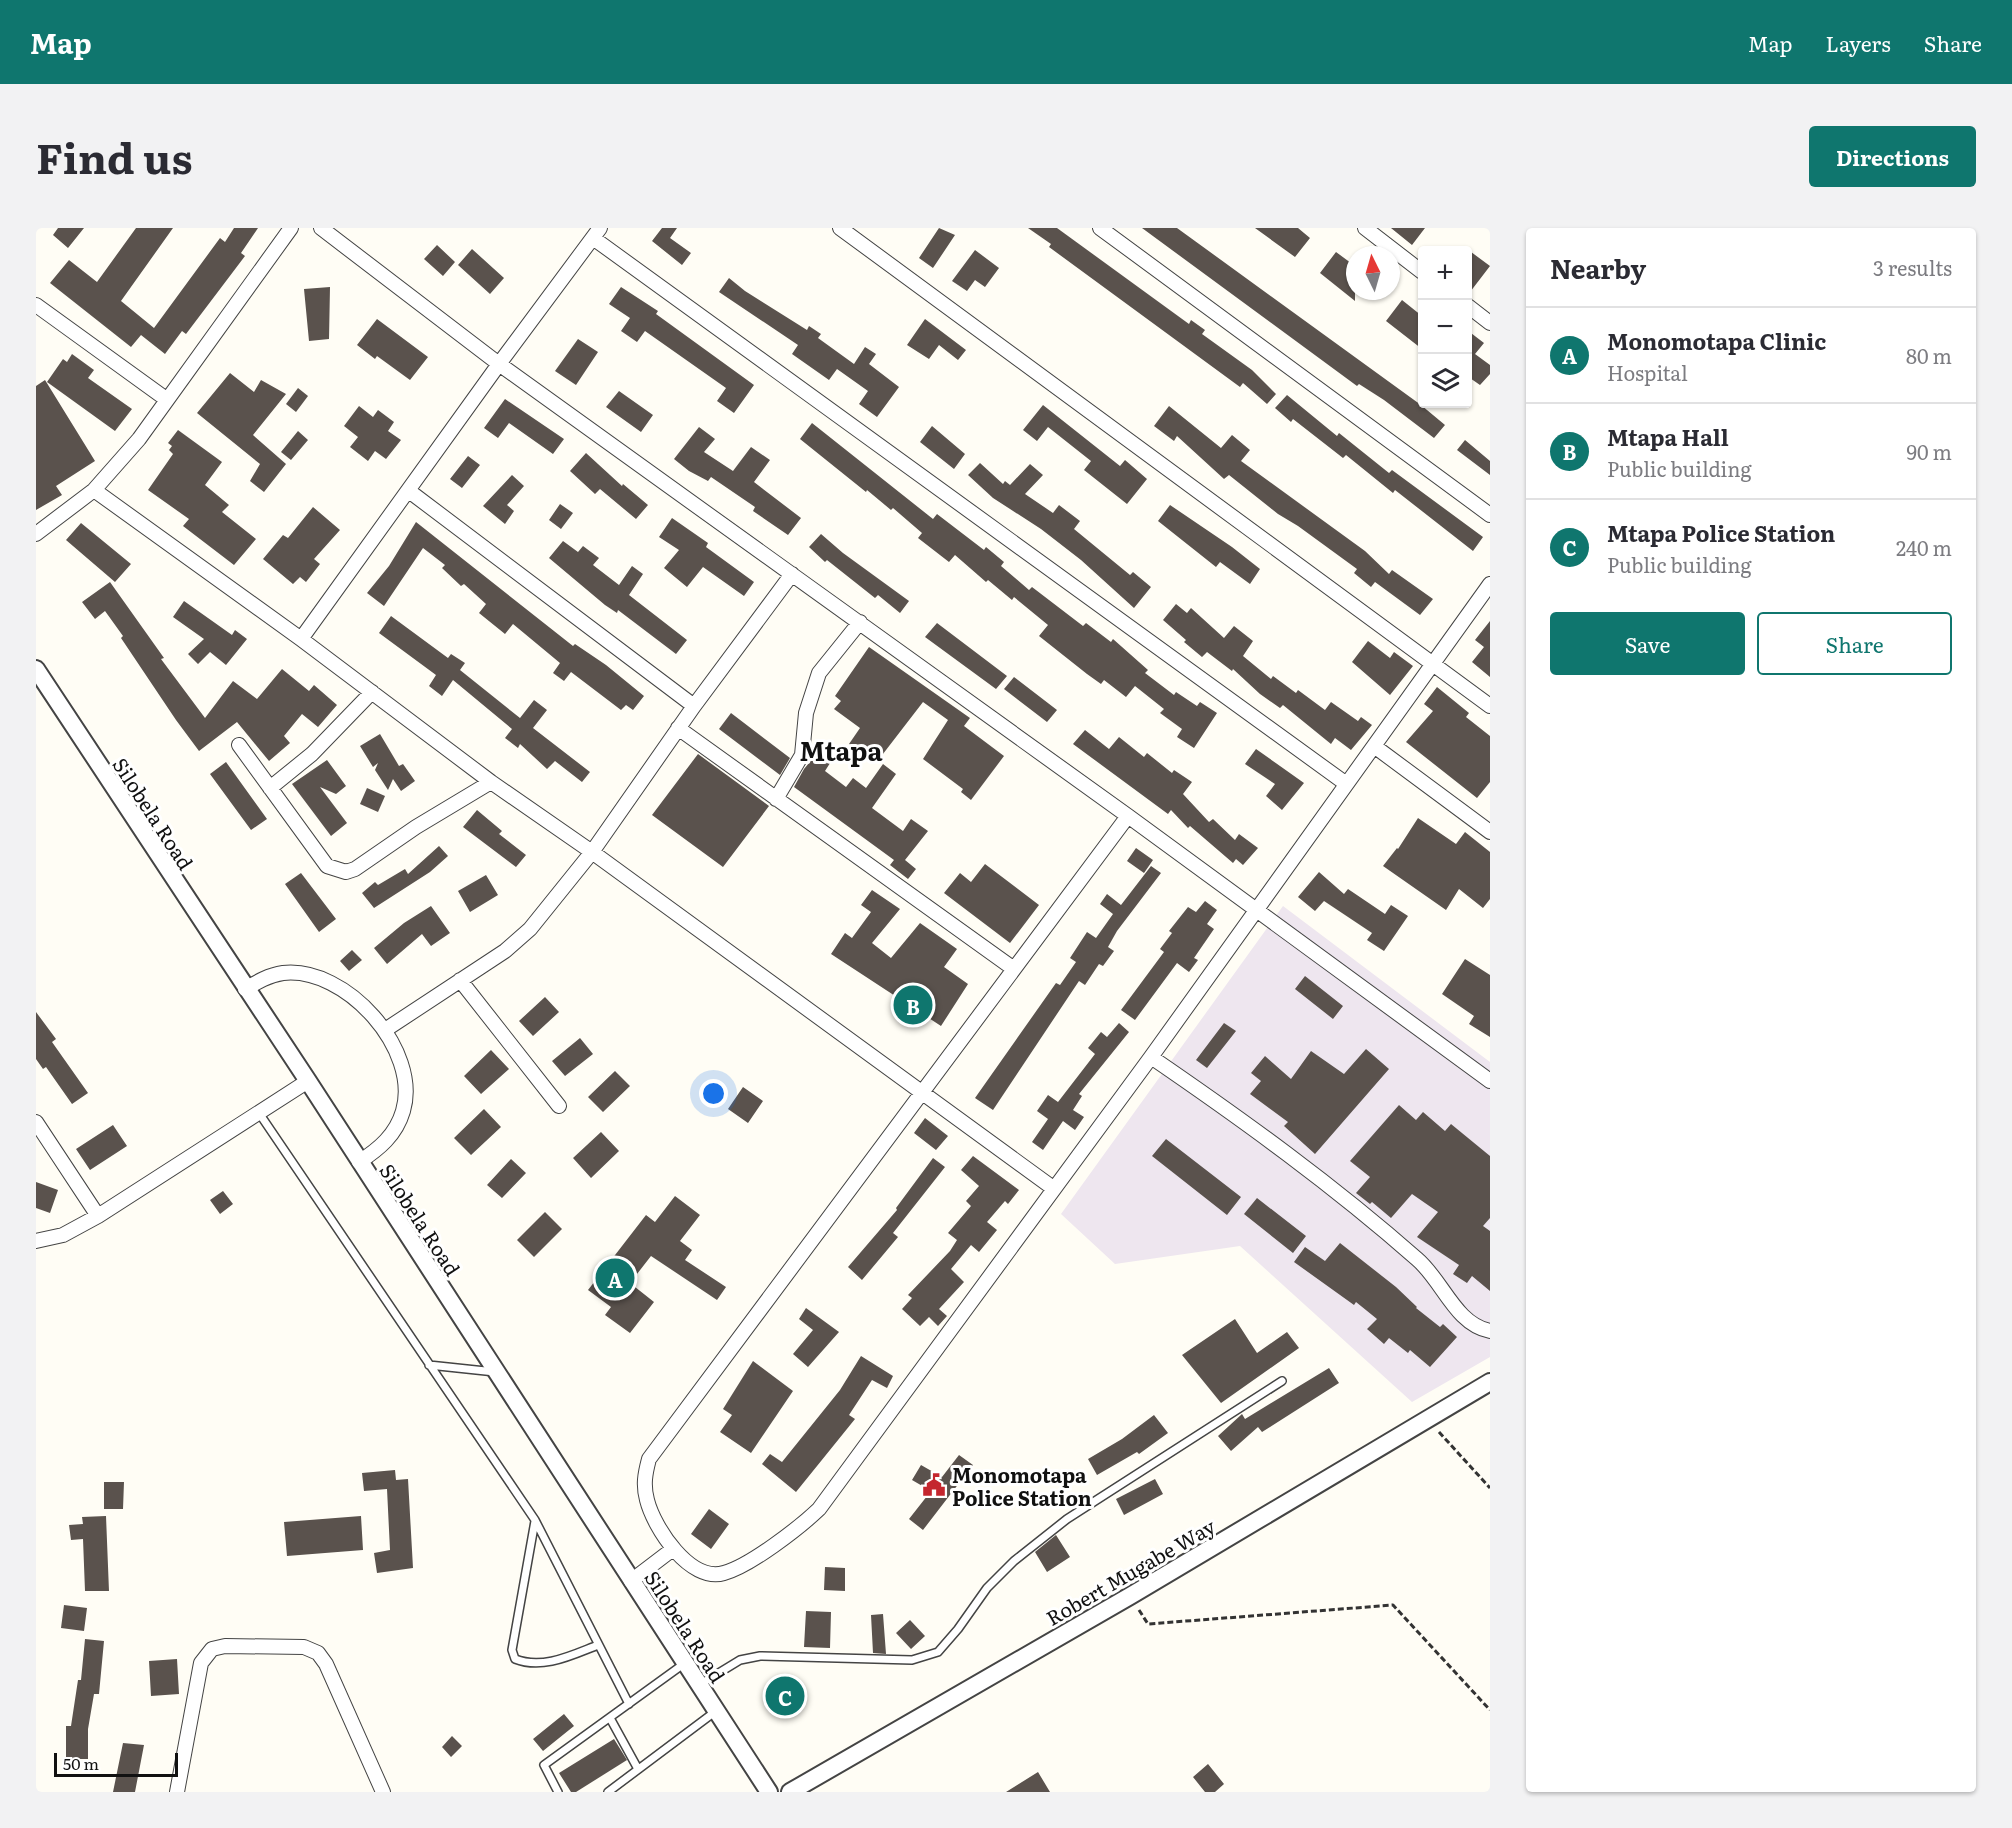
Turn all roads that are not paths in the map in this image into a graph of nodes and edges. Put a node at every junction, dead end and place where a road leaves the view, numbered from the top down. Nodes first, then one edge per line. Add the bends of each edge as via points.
1 (291, 228) edge
2 (321, 228) edge
3 (840, 228) edge
4 (1100, 228) edge
5 (1365, 228) edge
6 (596, 233) edge
7 (1418, 269) edge
8 (36, 305) edge
9 (1472, 310) edge
10 (1490, 323) edge
11 (499, 364) junction
12 (166, 399) junction
13 (94, 490) junction
14 (409, 490) junction
15 (1490, 514) edge
16 (36, 534) edge
17 (792, 574) junction
18 (1490, 584) edge
19 (860, 622) junction
20 (301, 639) junction
21 (1432, 664) junction
22 (36, 669) edge
23 (372, 692) junction
24 (694, 706) junction
25 (1490, 706) edge
26 (678, 728) junction
27 (239, 745) dead end
28 (1374, 746) junction
29 (490, 782) junction
30 (1345, 783) junction
31 (270, 788) junction
32 (776, 799) junction
33 (1128, 816) junction
34 (1490, 832) edge
35 (592, 852) junction
36 (1255, 909) junction
37 (1014, 969) junction
38 (460, 980) junction
39 (245, 989) junction
40 (385, 1030) junction
41 (1151, 1057) junction
42 (308, 1081) junction
43 (1490, 1081) edge
44 (923, 1091) junction
45 (559, 1106) dead end
46 (259, 1113) junction
47 (36, 1122) edge
48 (359, 1162) junction
49 (1053, 1188) junction
50 (98, 1216) junction
51 (36, 1241) edge
52 (1485, 1330) edge
53 (1490, 1341) edge
54 (429, 1365) junction
55 (495, 1372) junction
56 (1282, 1381) dead end
57 (1490, 1382) edge
58 (535, 1520) junction
59 (673, 1549) junction
60 (631, 1581) junction
61 (598, 1645) junction
62 (685, 1664) junction
63 (699, 1685) junction
64 (629, 1704) junction
65 (716, 1711) junction
66 (610, 1718) junction
67 (638, 1769) junction
68 (620, 1788) edge
69 (177, 1792) edge
70 (383, 1792) edge
71 (558, 1792) edge
72 (608, 1792) edge
73 (769, 1792) edge
74 (790, 1792) edge

1 - 12 street
2 - 11 street
3 - 21 street
4 - 15 street
5 - 7 street
6 - 11 street
6 - 30 street
8 - 12 street
9 - 10 street
11 - 14 street
11 - 17 street
12 - 13 street via 140,439
13 - 16 street
13 - 20 street
14 - 20 street
14 - 24 street
17 - 19 street
17 - 24 street
18 - 21 street
19 - 32 street via 819,673 806,713 802,755
19 - 33 street
20 - 23 street
21 - 25 street
21 - 28 street
22 - 39 street, Silobela Road
23 - 29 street
23 - 31 street via 312,754
24 - 26 street
26 - 32 street
26 - 35 street
27 - 31 street
28 - 30 street
28 - 34 street
29 - 31 street via 346,872 327,866
29 - 35 street
30 - 36 street
32 - 37 street
33 - 36 street
33 - 37 street
35 - 38 street via 530,929 505,951
35 - 44 street
36 - 41 street
36 - 43 street
37 - 44 street
38 - 40 street
38 - 45 street
39 - 40 street via 284,973 309,976 354,997
39 - 42 street, Silobela Road
40 - 48 street via 405,1076 406,1096 395,1131 380,1148
41 - 49 street
41 - 52 street via 1294,1158 1379,1225 1424,1265 1459,1313
42 - 46 street
42 - 48 street, Silobela Road
44 - 49 street
44 - 59 street via 649,1459 644,1479 647,1501
46 - 50 street
46 - 54 lane
47 - 50 street
48 - 55 street, Silobela Road
49 - 59 street via 819,1509 802,1525 723,1574 706,1573
50 - 51 street via 63,1235
52 - 53 street
54 - 55 lane
54 - 58 lane
55 - 60 street, Silobela Road
56 - 63 lane via 1067,1519 987,1588 938,1652 912,1660 760,1656 740,1660
57 - 74 street, Robert Mugabe Way
58 - 61 lane
58 - 61 lane via 512,1650 515,1659 529,1665
59 - 60 street
60 - 62 street, Silobela Road
61 - 64 lane
62 - 63 street, Silobela Road
62 - 64 lane
63 - 65 street, Silobela Road
64 - 66 lane
65 - 67 lane
65 - 73 street, Silobela Road
66 - 67 lane
66 - 71 lane via 544,1765
67 - 68 lane
68 - 72 lane
69 - 70 street via 201,1663 212,1649 225,1646 304,1647 318,1653

